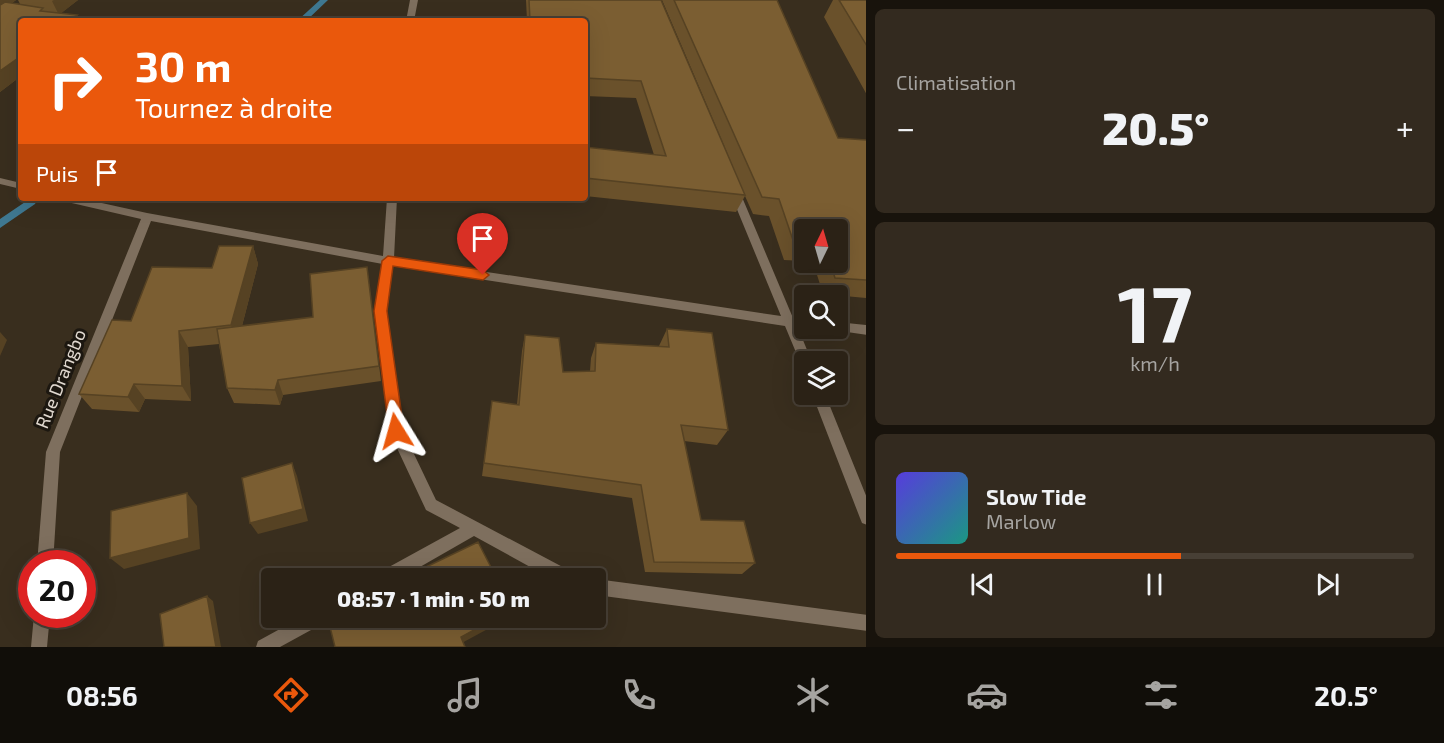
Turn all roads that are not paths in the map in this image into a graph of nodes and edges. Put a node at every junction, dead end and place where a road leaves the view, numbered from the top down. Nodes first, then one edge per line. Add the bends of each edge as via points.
1 (414, 0) edge
2 (411, 18) edge
3 (730, 180) edge
4 (0, 181) edge
5 (18, 185) edge
6 (76, 201) edge
7 (392, 201) edge
8 (147, 217) junction
9 (388, 261) junction
10 (790, 322) junction
11 (794, 323) edge
12 (848, 328) edge
13 (866, 330) edge
14 (802, 351) edge
15 (822, 405) edge
16 (866, 515) edge
17 (473, 529) junction
18 (46, 550) edge
19 (404, 568) edge
20 (547, 568) edge
21 (606, 588) edge
22 (866, 623) edge
23 (41, 628) edge
24 (298, 628) edge
25 (39, 647) edge
26 (264, 647) edge

1 - 2 street
3 - 10 street
4 - 5 street
6 - 8 street
7 - 9 street
8 - 9 street
8 - 18 street, Rue Drangbo via 53,452
9 - 10 street
9 - 17 street via 380,311 396,431 431,506
10 - 11 street
10 - 14 street
12 - 13 street
15 - 16 street
17 - 19 street
17 - 20 street
21 - 22 street
23 - 25 street
24 - 26 street

